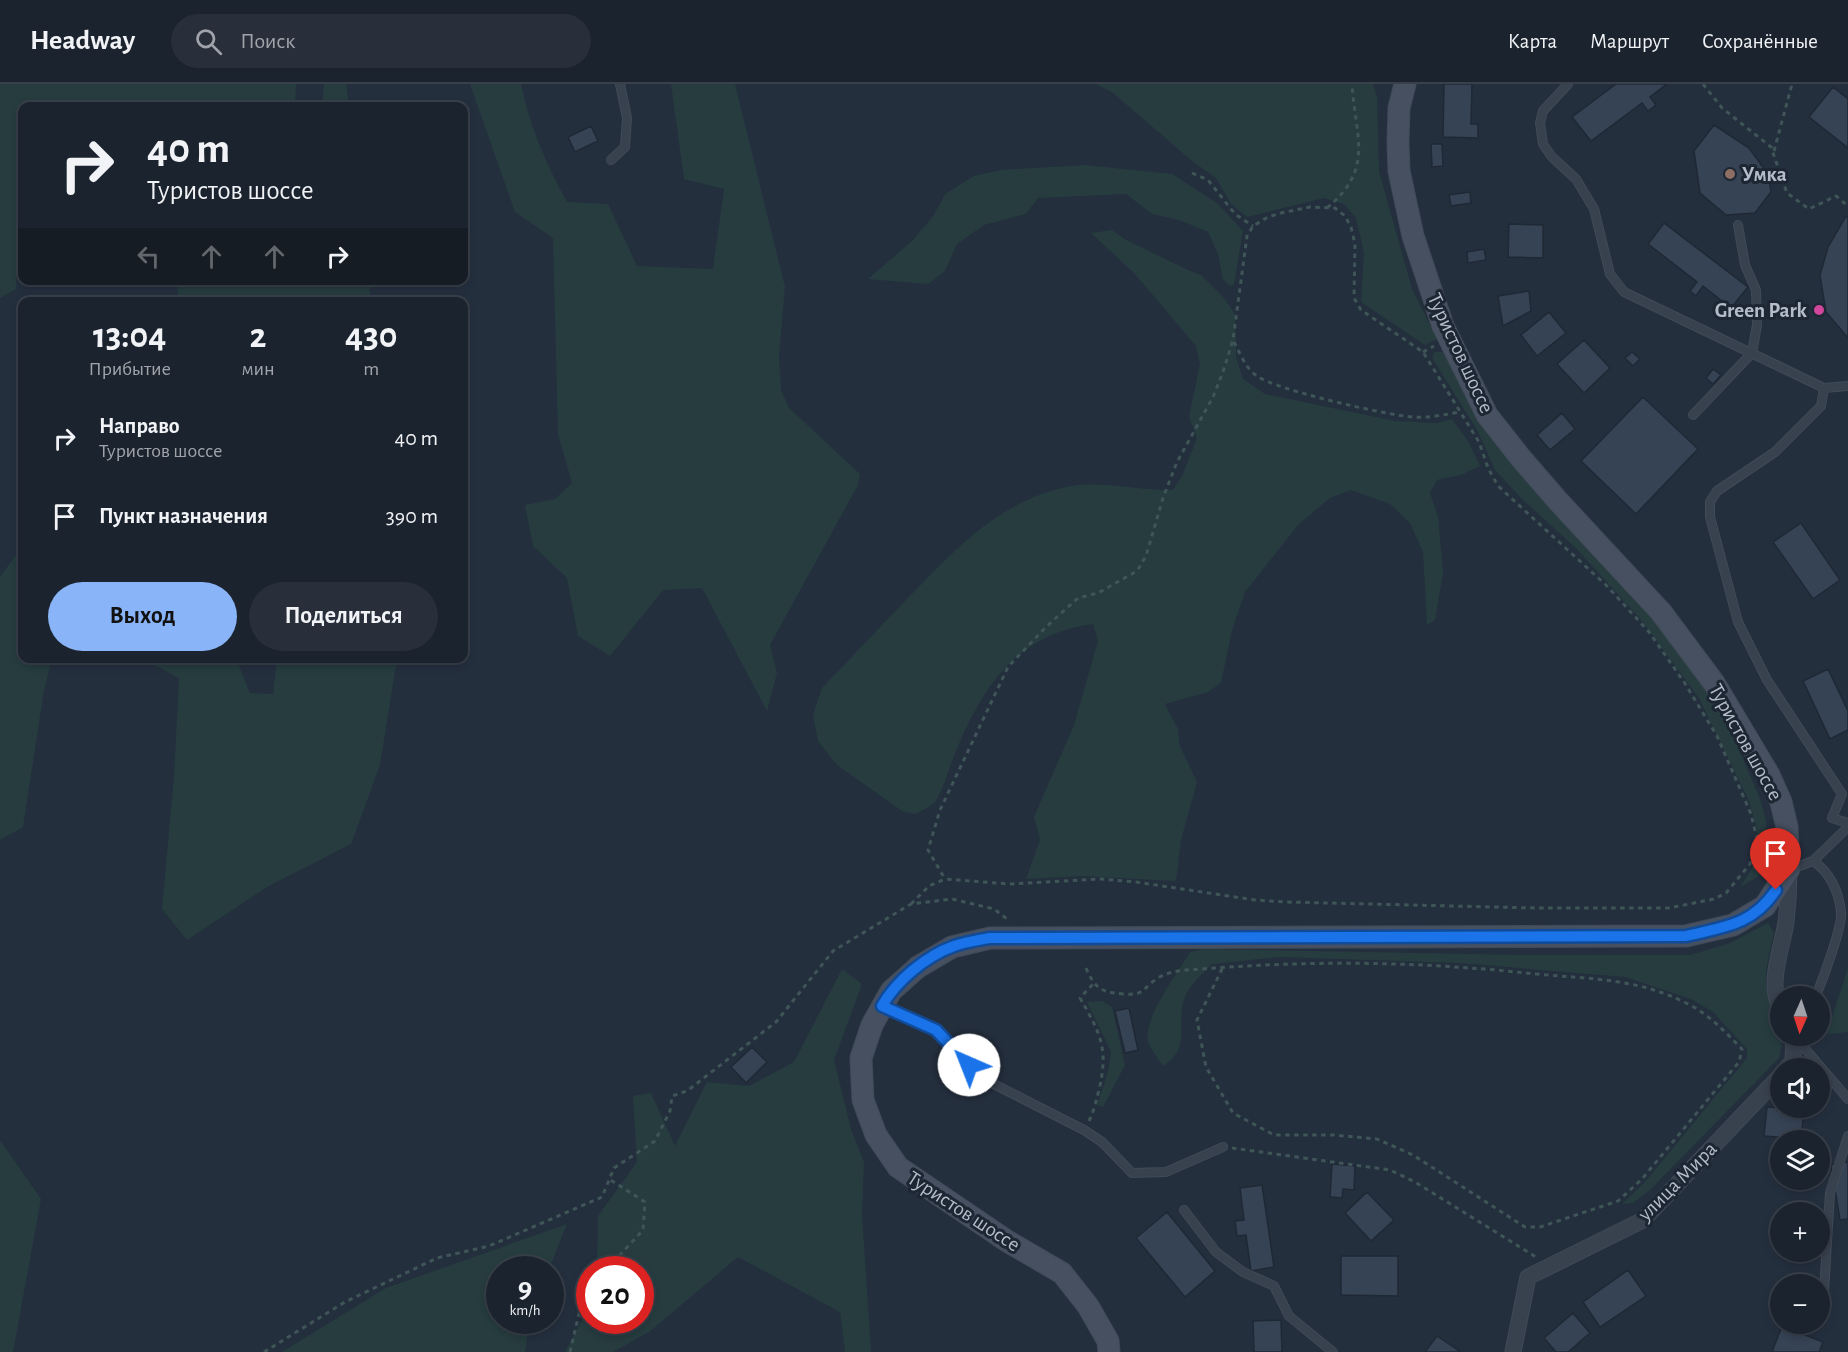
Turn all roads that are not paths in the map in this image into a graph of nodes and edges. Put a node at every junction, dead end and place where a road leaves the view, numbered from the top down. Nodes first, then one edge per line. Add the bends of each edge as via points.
1 (620, 84) edge
2 (1405, 84) edge
3 (1568, 84) edge
4 (610, 160) dead end
5 (1738, 225) dead end
6 (1752, 353) junction
7 (1848, 386) edge
8 (1824, 388) junction
9 (1693, 415) dead end
10 (1848, 823) edge
11 (1848, 827) edge
12 (1813, 861) junction
13 (1789, 869) junction
14 (1842, 914) junction
15 (1752, 915) junction
16 (1779, 918) junction
17 (1848, 925) edge
18 (1777, 986) edge
19 (1820, 986) edge
20 (882, 1006) junction
21 (1803, 1046) edge
22 (1770, 1087) edge
23 (1848, 1100) edge
24 (1848, 1136) edge
25 (1223, 1147) road end
26 (1184, 1210) dead end
27 (1825, 1274) edge
28 (1109, 1352) edge
29 (1333, 1352) edge
30 (1513, 1352) edge

1 - 4 lane via 627,118 625,147
2 - 13 main road, Туристов шоссе via 1399,108 1399,171 1413,236 1450,339 1487,415 1520,457 1661,612 1714,683 1781,802
3 - 6 lane via 1544,111 1539,123 1543,144 1552,158 1576,179 1594,209 1610,274 1624,292
5 - 6 lane via 1745,265 1756,290 1757,325
6 - 8 lane
6 - 9 lane
7 - 8 lane
8 - 10 lane via 1821,406 1783,445 1717,491 1710,502 1710,517 1738,622 1767,680 1842,794 1832,818
11 - 12 lane
12 - 13 lane
12 - 14 lane via 1830,876
13 - 15 main road, Туристов шоссе via 1765,906
13 - 16 street
14 - 17 lane
14 - 19 lane
15 - 16 lane
15 - 20 main road, Туристов шоссе via 1733,925 1686,936 990,938 952,947 918,967 891,991
16 - 18 street
20 - 25 lane via 936,1030 982,1078 1084,1130 1102,1142 1132,1173 1166,1172
20 - 28 main road, Туристов шоссе via 861,1058 863,1100 876,1135 898,1167 1062,1273 1088,1306 1108,1341
21 - 23 lane
22 - 30 street, улица Мира via 1643,1220 1528,1277
24 - 27 lane via 1830,1193
26 - 29 lane via 1216,1252 1243,1272 1274,1286 1289,1317

